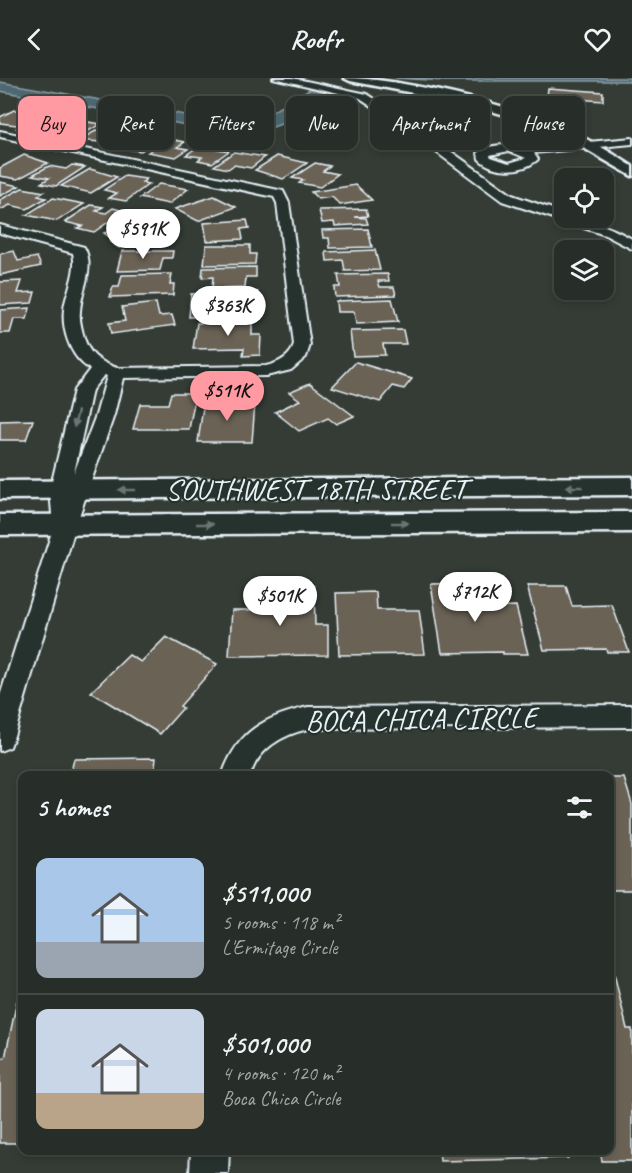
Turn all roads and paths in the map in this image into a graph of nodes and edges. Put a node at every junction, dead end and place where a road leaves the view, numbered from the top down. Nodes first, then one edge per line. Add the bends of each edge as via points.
1 (278, 78) edge
2 (350, 78) edge
3 (502, 111) edge
4 (0, 134) edge
5 (632, 141) edge
6 (585, 145) edge
7 (585, 147) edge
8 (564, 150) edge
9 (528, 154) junction
10 (484, 156) junction
11 (451, 158) junction
12 (496, 164) junction
13 (468, 171) junction
14 (632, 172) edge
15 (554, 214) edge
16 (598, 228) edge
17 (0, 229) edge
18 (632, 245) edge
19 (108, 370) junction
20 (632, 486) edge
21 (0, 490) edge
22 (69, 490) junction
23 (632, 522) edge
24 (0, 525) edge
25 (65, 525) junction
26 (632, 716) edge
27 (0, 740) edge
28 (238, 771) edge
29 (210, 1155) edge
30 (209, 1173) edge

1 - 11 street via 363,96
2 - 3 street
4 - 19 street via 279,194 302,345 295,360 266,371
5 - 6 street
7 - 14 street
8 - 9 street
9 - 10 street via 510,148 494,149
9 - 12 street via 530,162 519,166
10 - 11 street
10 - 12 street
11 - 13 street
12 - 13 street
13 - 15 street via 507,198
16 - 18 street
17 - 19 street via 79,250 82,266 72,323 79,351 93,366
19 - 22 street via 108,407
19 -> 22 street via 83,390
20 -> 22 main road, SOUTHWEST 18TH STREET
21 - 22 main road, SOUTHWEST 18TH STREET
22 - 25 street
25 -> 23 main road, SOUTHWEST 18TH STREET
24 - 25 main road, SOUTHWEST 18TH STREET
25 - 27 street
26 - 28 street, BOCA CHICA CIRCLE via 308,718 286,722 266,733 249,748
29 - 30 street

